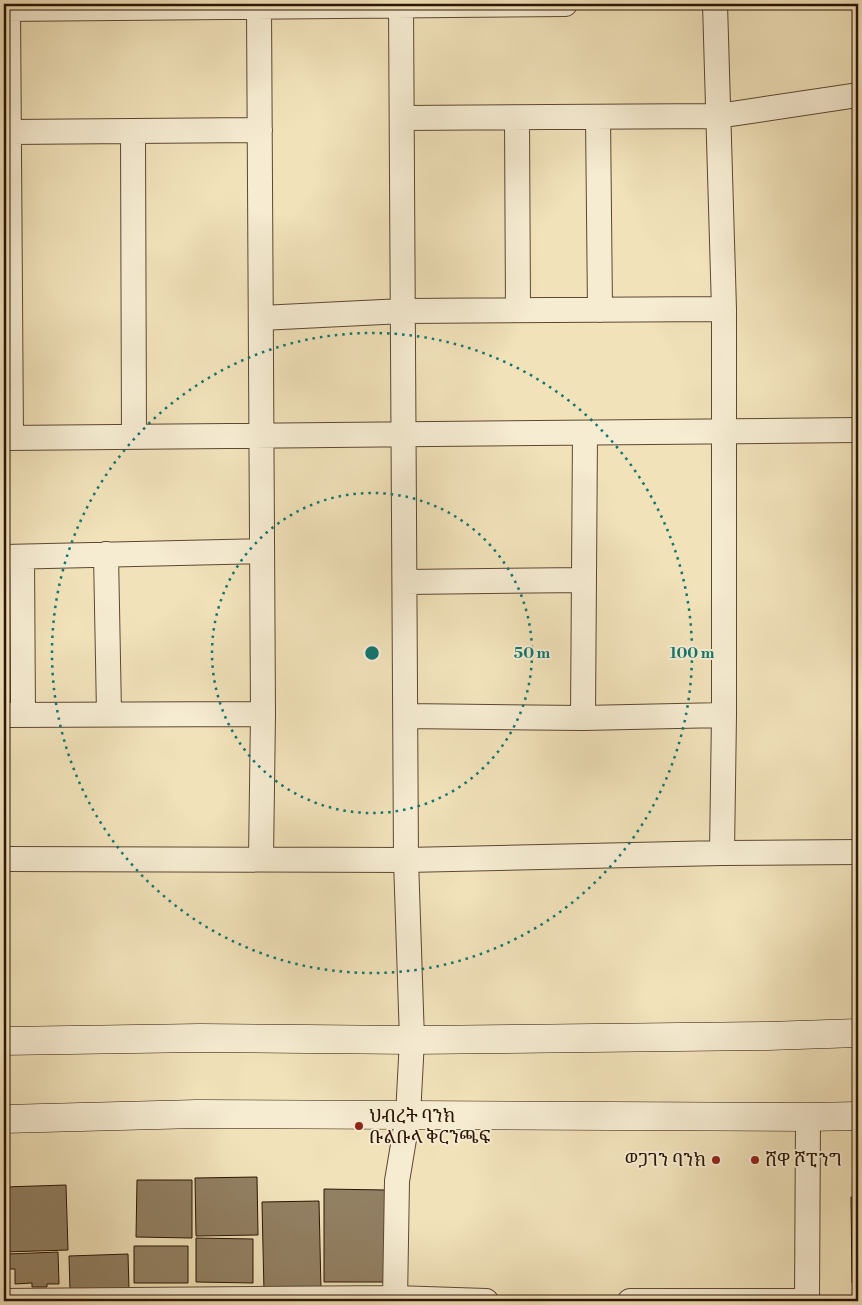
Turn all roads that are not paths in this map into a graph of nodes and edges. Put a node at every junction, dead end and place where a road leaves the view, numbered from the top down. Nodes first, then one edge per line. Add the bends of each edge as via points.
1 (471, 4) edge
2 (565, 4) edge
3 (715, 4) edge
4 (229, 5) edge
5 (401, 5) junction
6 (160, 6) edge
7 (259, 7) junction
8 (6, 9) edge
9 (858, 95) edge
10 (718, 116) junction
11 (598, 117) junction
12 (402, 118) junction
13 (517, 118) junction
14 (260, 130) junction
15 (133, 131) junction
16 (9, 132) junction
17 (6, 220) edge
18 (724, 309) junction
19 (518, 310) junction
20 (600, 310) junction
21 (403, 312) junction
22 (261, 318) junction
23 (858, 430) edge
24 (724, 432) junction
25 (585, 433) junction
26 (404, 435) junction
27 (262, 436) junction
28 (134, 437) junction
29 (7, 438) edge
30 (262, 551) junction
31 (106, 554) junction
32 (13, 557) edge
33 (583, 580) junction
34 (405, 582) junction
35 (109, 713) junction
36 (263, 714) junction
37 (14, 715) edge
38 (724, 715) junction
39 (406, 716) junction
40 (583, 718) junction
41 (858, 852) edge
42 (722, 853) junction
43 (4, 859) edge
44 (261, 859) junction
45 (406, 860) junction
46 (858, 1033) edge
47 (412, 1040) junction
48 (4, 1041) edge
49 (408, 1115) junction
50 (858, 1116) edge
51 (808, 1117) junction
52 (4, 1119) edge
53 (395, 1300) edge
54 (4, 1301) edge
55 (92, 1301) edge
56 (486, 1301) edge
57 (630, 1301) edge
58 (665, 1301) edge
59 (807, 1301) edge

1 - 2 street
1 - 5 street
3 - 10 street
4 - 6 street
4 - 7 street
5 - 7 street
5 - 12 street
6 - 8 street
7 - 14 street
8 - 16 street
9 - 10 street
10 - 11 street
10 - 18 street
11 - 13 street
11 - 20 street
12 - 13 street
12 - 21 street
13 - 19 street
14 - 15 street
14 - 22 street
15 - 16 street
15 - 28 street
16 - 17 street
17 - 29 street
18 - 20 street
18 - 24 street
19 - 20 street
19 - 21 street
21 - 22 street
21 - 26 street
22 - 27 street
23 - 24 street
24 - 25 street
24 - 38 street
25 - 26 street
25 - 33 street
26 - 27 street
26 - 34 street
27 - 28 street
27 - 30 street
28 - 29 street
30 - 31 street
30 - 36 street
31 - 32 street
31 - 35 street
32 - 37 street
33 - 34 street
33 - 40 street
34 - 39 street
35 - 36 street
35 - 37 street
36 - 44 street
38 - 40 street
38 - 42 street
39 - 40 street
39 - 45 street
41 - 42 street
42 - 45 street
43 - 44 street
44 - 45 street
45 - 47 street
46 - 47 main road
47 - 48 main road via 200,1038
47 - 49 street
49 - 51 main road
49 - 52 main road via 198,1114
49 - 53 street via 397,1182
50 - 51 main road
51 - 59 street
53 - 55 street
53 - 56 street
54 - 55 street
57 - 58 street
58 - 59 street

